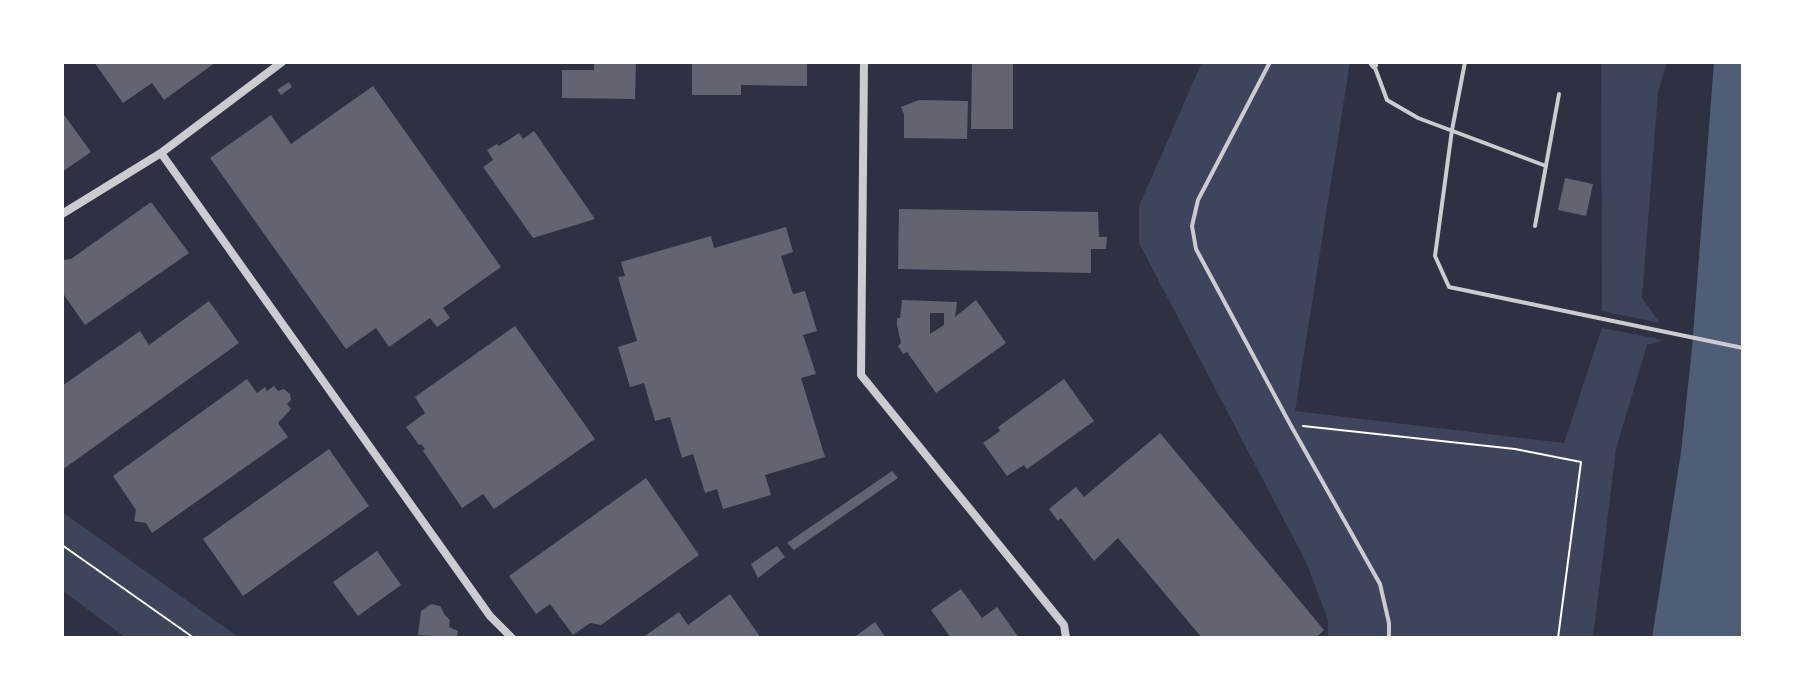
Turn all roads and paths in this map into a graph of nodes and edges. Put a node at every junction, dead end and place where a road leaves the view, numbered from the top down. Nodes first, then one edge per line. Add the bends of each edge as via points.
1 (282, 62) edge
2 (864, 62) edge
3 (1270, 62) edge
4 (1465, 62) edge
5 (1373, 64) edge
6 (1559, 94) dead end
7 (1452, 130) junction
8 (161, 153) junction
9 (1546, 166) junction
10 (62, 214) edge
11 (1535, 226) dead end
12 (1743, 348) edge
13 (1290, 424) junction
14 (62, 545) edge
15 (194, 638) edge
16 (512, 638) edge
17 (1066, 638) edge
18 (1389, 638) edge
19 (1558, 638) edge

1 - 8 street
2 - 17 street via 861,375 1064,625
3 - 13 lane via 1198,200 1192,226 1196,249
4 - 7 lane
5 - 7 lane via 1387,100
6 - 9 lane
7 - 9 lane
7 - 12 lane via 1435,256 1449,287
8 - 10 street
8 - 16 street via 490,616
9 - 11 lane
13 - 18 lane via 1380,584
13 - 19 path via 1515,449 1581,462
14 - 15 path

